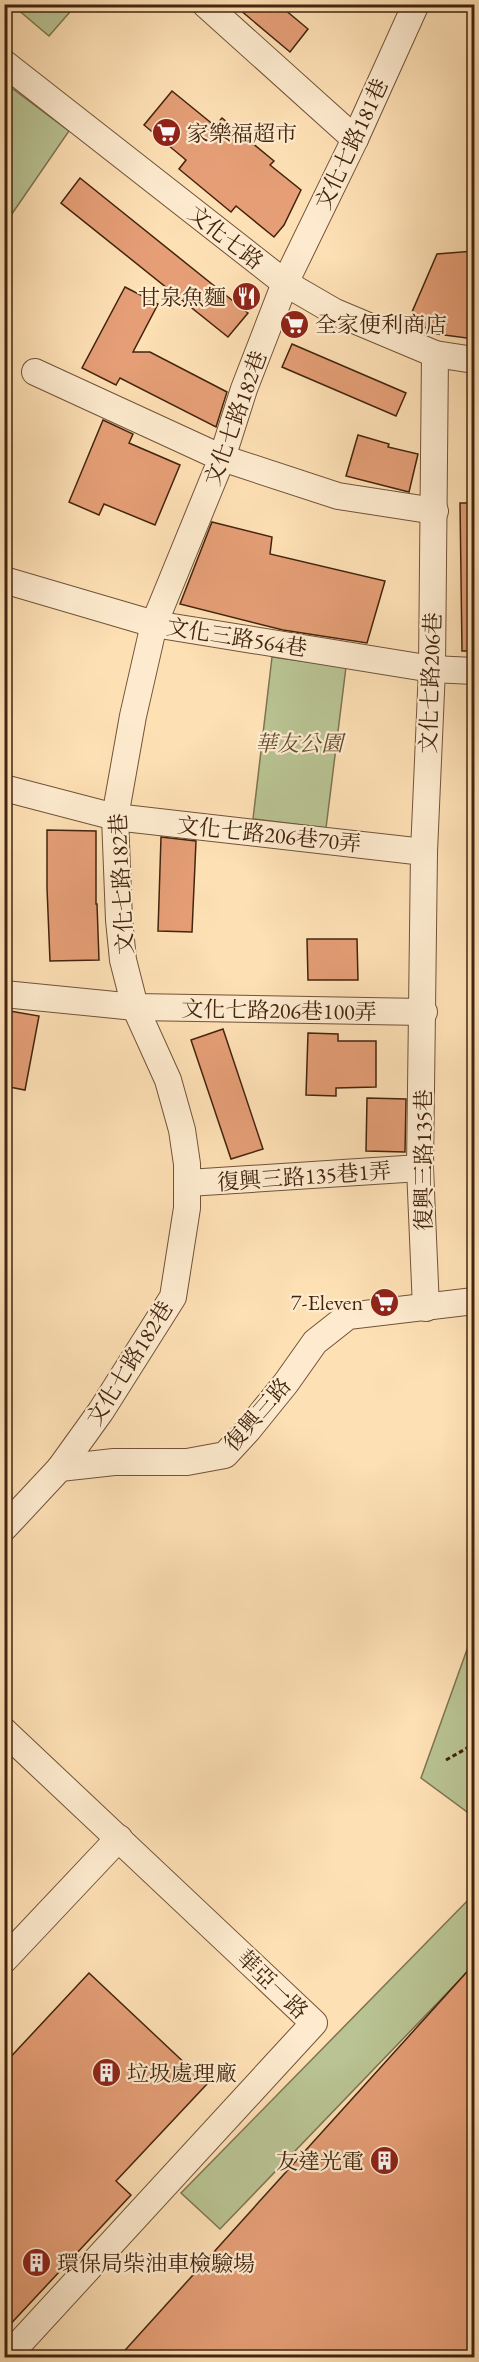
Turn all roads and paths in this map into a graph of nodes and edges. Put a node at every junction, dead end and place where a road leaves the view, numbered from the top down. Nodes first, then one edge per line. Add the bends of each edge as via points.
1 (205, 4) edge
2 (416, 4) edge
3 (4, 63) edge
4 (356, 139) junction
5 (285, 283) junction
6 (435, 354) junction
7 (474, 360) edge
8 (35, 372) dead end
9 (222, 458) junction
10 (435, 511) junction
11 (4, 580) edge
12 (154, 624) junction
13 (432, 669) junction
14 (474, 671) edge
15 (4, 788) edge
16 (115, 817) junction
17 (424, 852) junction
18 (4, 994) edge
19 (135, 1007) junction
20 (424, 1012) junction
21 (420, 1168) junction
22 (188, 1183) junction
23 (474, 1301) edge
24 (426, 1308) junction
25 (60, 1468) junction
26 (4, 1528) edge
27 (4, 1731) edge
28 (474, 1746) edge
29 (447, 1760) dead end
30 (119, 1838) junction
31 (4, 1960) edge
32 (6, 2358) edge

1 - 4 street
2 - 4 street, 文化七路181巷
3 - 5 street, 文化七路
4 - 5 street, 文化七路181巷
5 - 6 street, 文化七路 via 334,312
5 - 9 street, 文化七路182巷
6 - 7 street, 文化七路
6 - 10 street, 文化七路206巷
8 - 9 street
9 - 10 street via 338,496
9 - 12 street, 文化七路182巷
10 - 13 street, 文化七路206巷
11 - 12 street, 文化三路564巷
12 - 13 street, 文化三路564巷
12 - 16 street, 文化七路182巷
13 - 14 street, 文化三路564巷
13 - 17 street, 文化七路206巷
15 - 16 street, 文化七路206巷70弄
16 - 17 street, 文化七路206巷70弄
16 - 19 street, 文化七路182巷 via 122,950
17 - 20 street, 文化七路206巷
18 - 19 street, 文化七路206巷100弄
19 - 20 street, 文化七路206巷100弄
19 - 22 street, 文化七路182巷 via 168,1080 182,1130
20 - 21 street, 復興三路135巷
21 - 22 street, 復興三路135巷1弄
21 - 24 street, 復興三路135巷
22 - 25 street, 文化七路182巷 via 173,1297
23 - 24 street, 復興三路
24 - 25 street, 復興三路 via 348,1316 315,1342 264,1411 225,1455 187,1462 114,1462
25 - 26 street
27 - 30 street, 華亞一路
28 - 29 path
30 - 31 street
30 - 32 street, 華亞一路 via 314,2023

